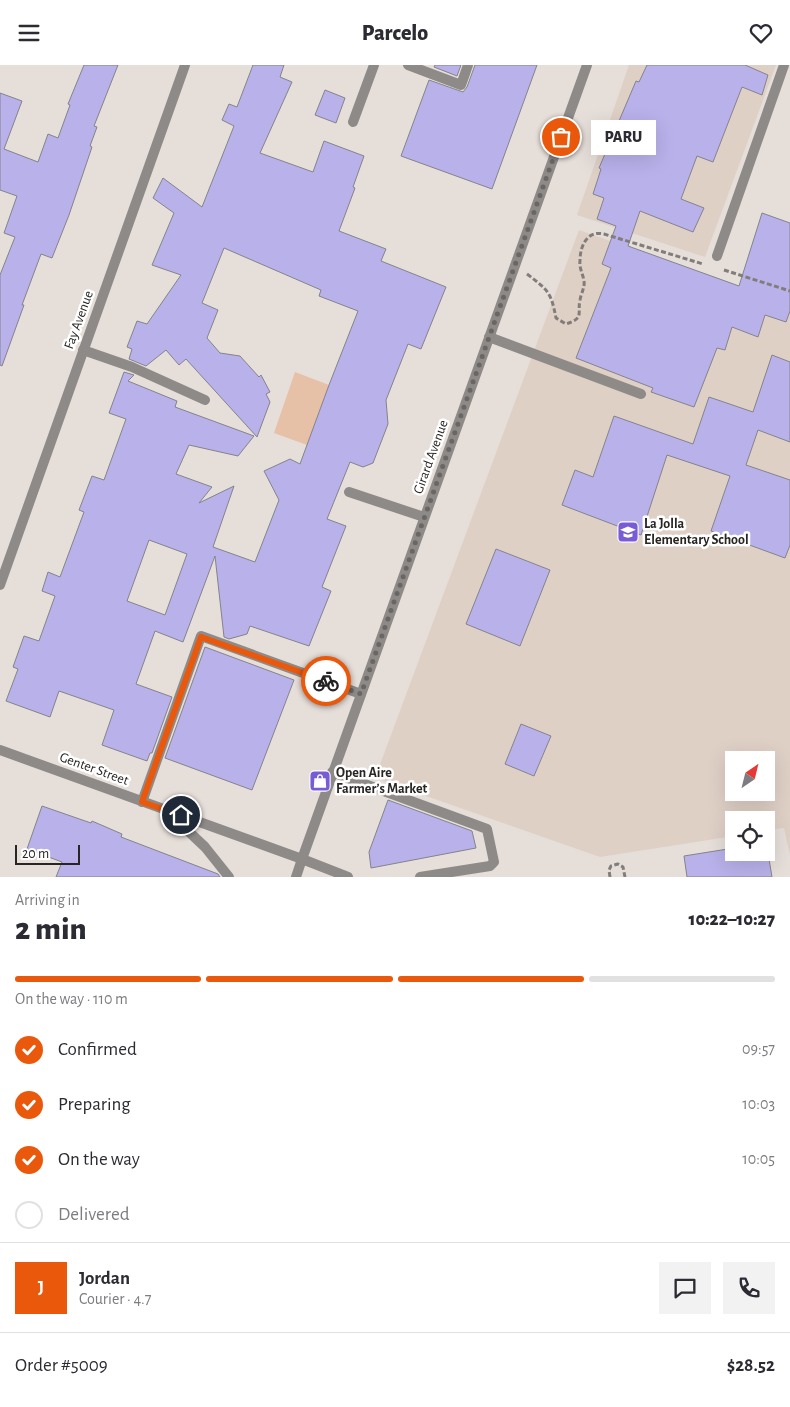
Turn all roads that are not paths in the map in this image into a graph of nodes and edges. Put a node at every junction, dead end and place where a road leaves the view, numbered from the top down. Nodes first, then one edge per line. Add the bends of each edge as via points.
1 (185, 65) edge
2 (374, 65) edge
3 (408, 65) edge
4 (468, 65) edge
5 (587, 65) edge
6 (784, 65) edge
7 (353, 122) dead end
8 (717, 255) dead end
9 (489, 337) junction
10 (83, 351) junction
11 (641, 393) dead end
12 (205, 401) dead end
13 (349, 492) dead end
14 (424, 517) junction
15 (0, 585) edge
16 (361, 694) junction
17 (0, 750) edge
18 (332, 772) junction
19 (142, 802) junction
20 (164, 809) junction
21 (302, 859) junction
22 (229, 877) edge
23 (296, 877) edge
24 (348, 877) edge
25 (420, 877) edge

1 - 10 street, Fay Avenue
2 - 7 street
3 - 4 street via 461,85
5 - 9 street, Girard Avenue
6 - 8 street
9 - 11 street
9 - 14 street, Girard Avenue
10 - 12 street via 132,367
10 - 15 street, Fay Avenue
13 - 14 street
14 - 16 street, Girard Avenue
16 - 18 street, Girard Avenue
16 - 19 street via 201,637
17 - 19 street, Genter Street
18 - 21 street, Girard Avenue
18 - 25 street via 487,829 494,862 490,866
19 - 20 street, Genter Street
20 - 21 street, Genter Street
20 - 22 street via 205,847
21 - 23 street
21 - 24 street, Genter Street

